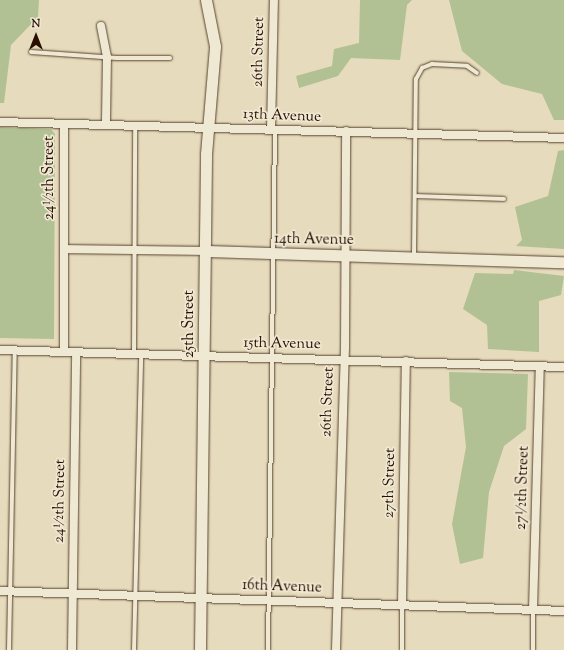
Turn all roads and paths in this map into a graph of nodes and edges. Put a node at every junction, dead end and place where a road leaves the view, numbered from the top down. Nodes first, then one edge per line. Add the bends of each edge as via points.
1 (206, 0) edge
2 (274, 0) edge
3 (101, 26) dead end
4 (31, 52) dead end
5 (107, 57) junction
6 (170, 58) dead end
7 (477, 73) dead end
8 (0, 122) edge
9 (64, 124) junction
10 (106, 124) junction
11 (135, 125) junction
12 (208, 127) junction
13 (273, 129) junction
14 (346, 131) junction
15 (417, 134) junction
16 (564, 138) edge
17 (416, 196) junction
18 (504, 199) dead end
19 (64, 249) junction
20 (134, 251) junction
21 (205, 252) junction
22 (274, 254) junction
23 (346, 256) junction
24 (414, 257) junction
25 (564, 262) edge
26 (0, 350) edge
27 (15, 351) junction
28 (64, 352) junction
29 (76, 353) junction
30 (138, 354) junction
31 (204, 356) junction
32 (274, 358) junction
33 (344, 360) junction
34 (406, 361) junction
35 (540, 366) junction
36 (564, 367) edge
37 (0, 591) edge
38 (11, 591) junction
39 (73, 593) junction
40 (135, 596) junction
41 (201, 598) junction
42 (269, 601) junction
43 (336, 603) junction
44 (402, 606) junction
45 (533, 610) junction
46 (564, 611) edge
47 (9, 650) edge
48 (72, 650) edge
49 (134, 650) edge
50 (200, 650) edge
51 (268, 650) edge
52 (336, 650) edge
53 (402, 650) edge
54 (533, 650) edge

1 - 12 street, 25th Street via 215,46
2 - 13 street, 26th Street
3 - 5 street
4 - 5 lane
5 - 6 lane
5 - 10 street
7 - 15 lane via 467,66 432,64 422,68 416,79 414,123
8 - 9 street, 13th Avenue
9 - 10 street, 13th Avenue
9 - 19 street, 24½th Street
10 - 11 street, 13th Avenue
11 - 12 street, 13th Avenue
11 - 20 lane
12 - 13 street, 13th Avenue
12 - 21 street, 25th Street
13 - 14 street, 13th Avenue
13 - 22 lane
14 - 15 street, 13th Avenue
14 - 23 street, 26th Street
15 - 16 street, 13th Avenue
15 - 17 lane
17 - 18 lane
17 - 24 lane
19 - 20 street, 14th Avenue
19 - 28 street, 24½th Street
20 - 21 street, 14th Avenue
20 - 30 lane
21 - 22 street, 14th Avenue
21 - 31 street, 25th Street
22 - 23 street, 14th Avenue
22 - 32 lane
23 - 24 street, 14th Avenue
23 - 33 street, 26th Street
24 - 25 street, 14th Avenue
26 - 27 street, 15th Avenue
27 - 28 street, 15th Avenue
27 - 38 lane
28 - 29 street, 15th Avenue
29 - 30 street, 15th Avenue
29 - 39 street, 24½th Street
30 - 31 street, 15th Avenue
30 - 40 lane
31 - 32 street, 15th Avenue
31 - 41 street, 25th Street
32 - 33 street, 15th Avenue
32 - 42 lane
33 - 34 street, 15th Avenue
33 - 43 street, 26th Street
34 - 35 street, 15th Avenue
34 - 44 street, 27th Street
35 - 36 street, 15th Avenue
35 - 45 street, 27½th Street
37 - 38 street, 16th Avenue
38 - 39 street, 16th Avenue
38 - 47 lane
39 - 40 street, 16th Avenue
39 - 48 street, 24½th Street
40 - 41 street, 16th Avenue
40 - 49 lane
41 - 42 street, 16th Avenue
41 - 50 street, 25th Street
42 - 43 street, 16th Avenue
42 - 51 lane
43 - 44 street, 16th Avenue
43 - 52 street, 26th Street
44 - 45 street, 16th Avenue
44 - 53 lane
45 - 46 street, 16th Avenue
45 - 54 lane

